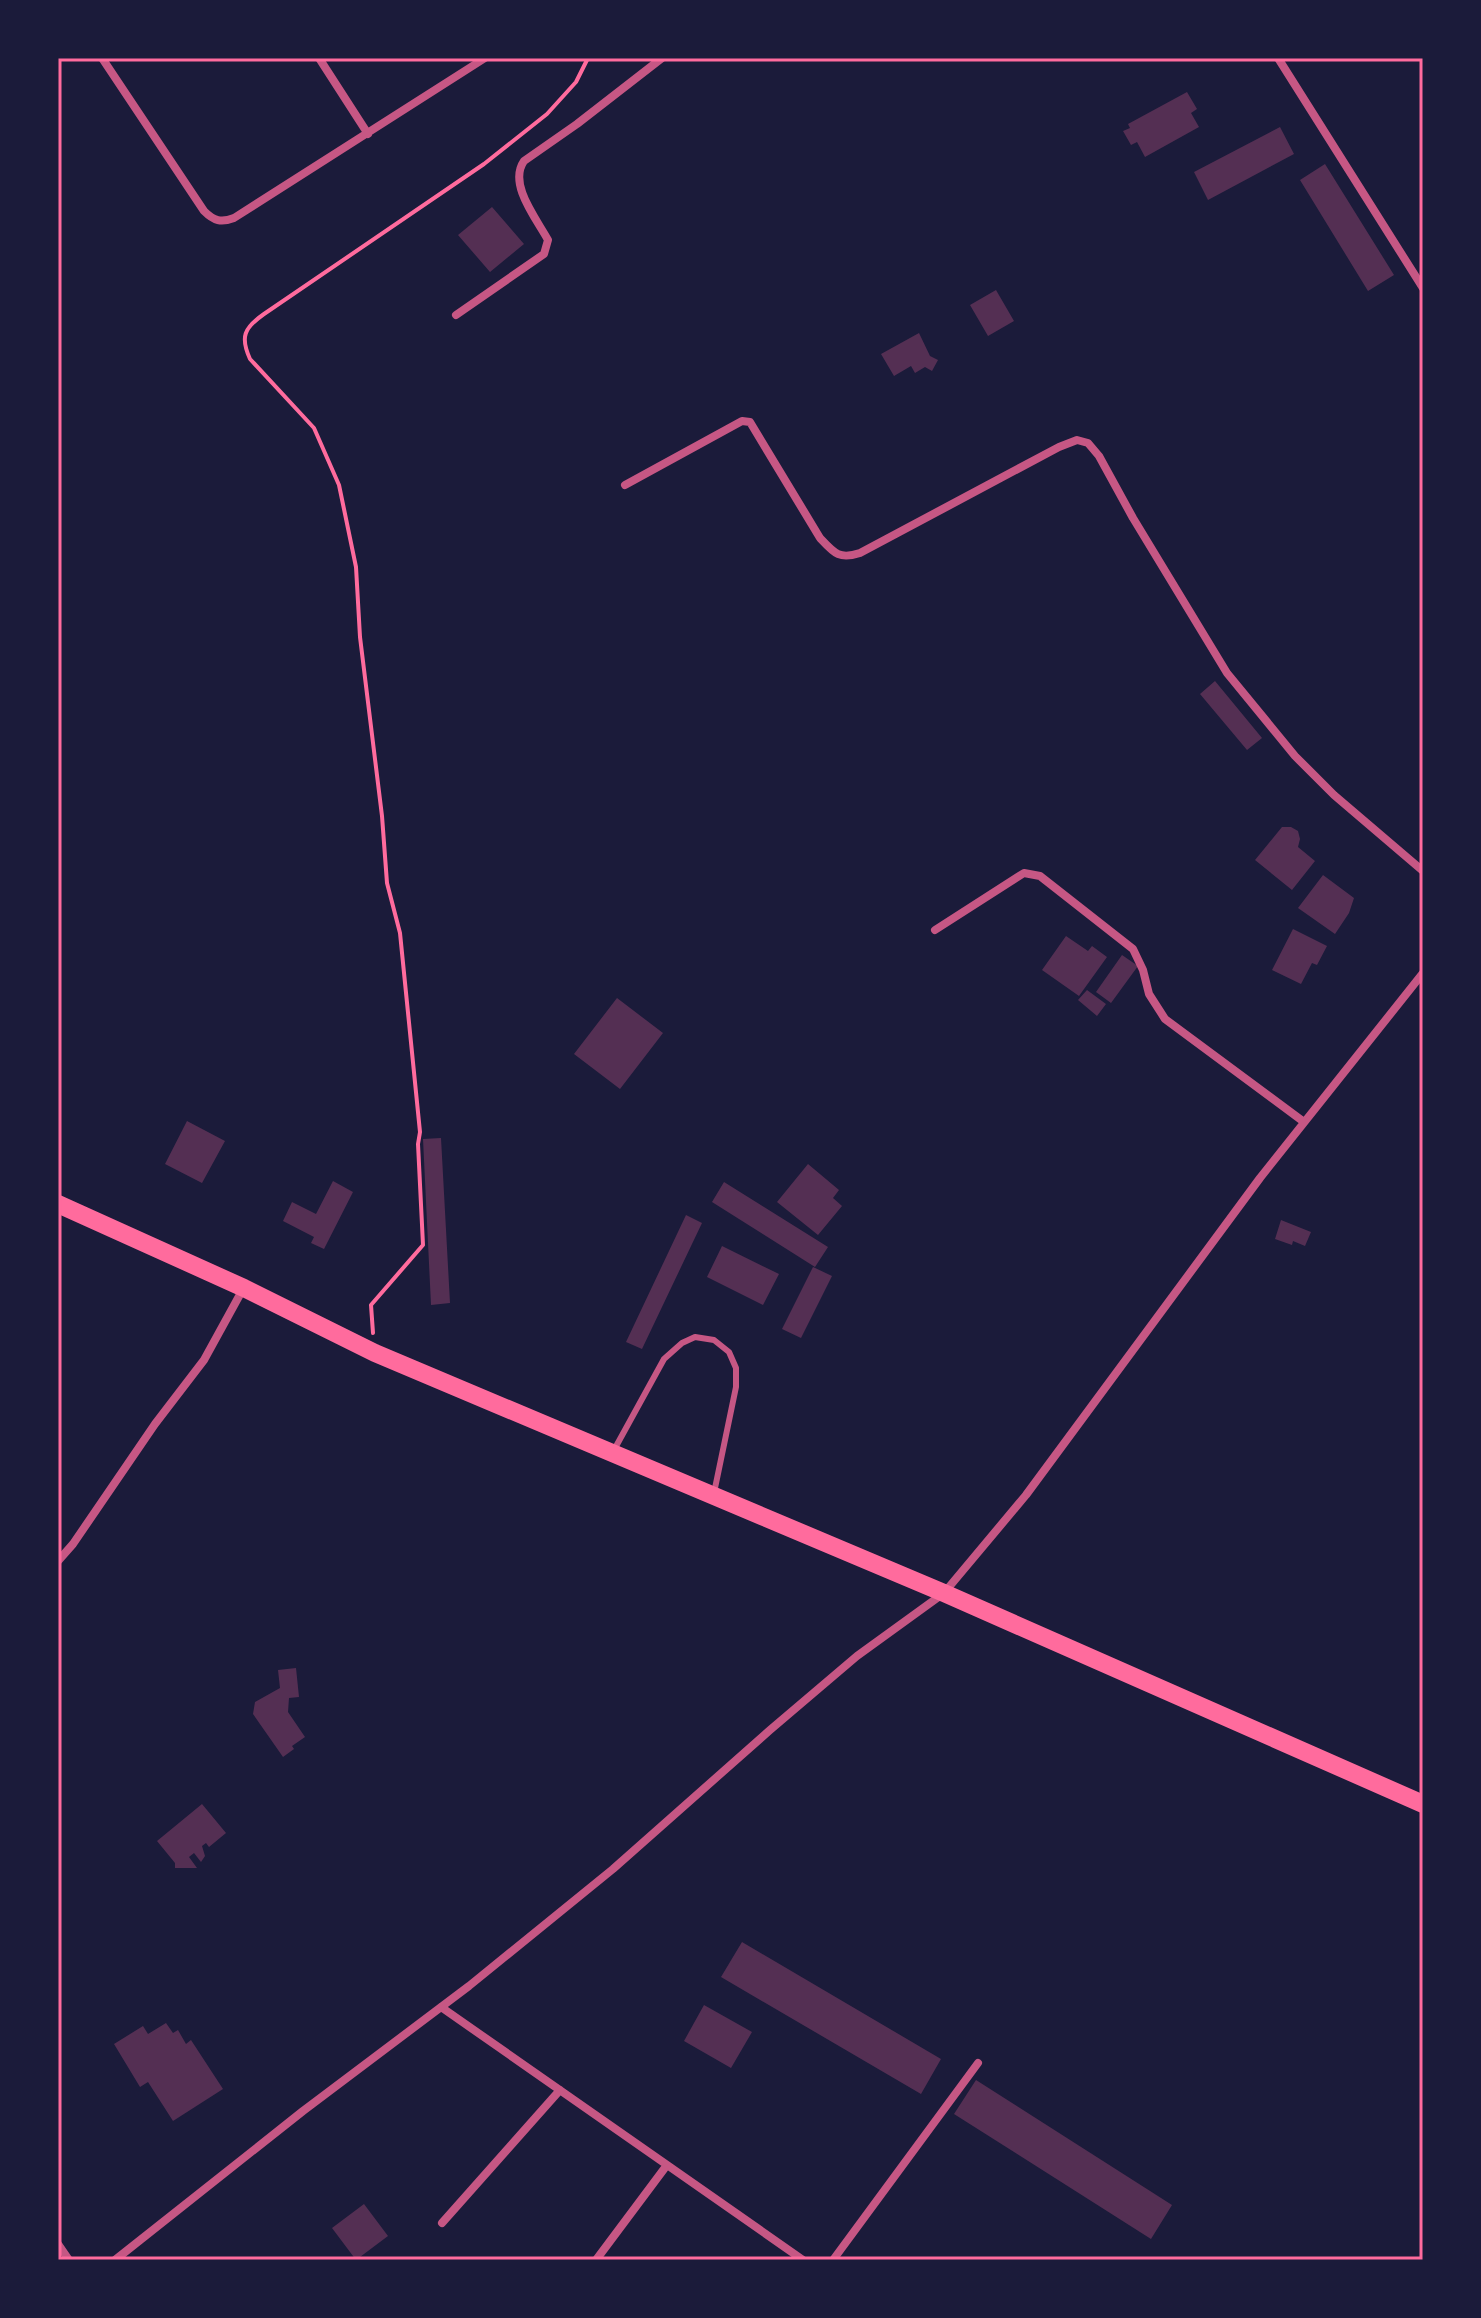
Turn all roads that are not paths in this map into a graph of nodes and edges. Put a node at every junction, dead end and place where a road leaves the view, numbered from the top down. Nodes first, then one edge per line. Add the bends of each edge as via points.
1 (102, 58) edge
2 (319, 58) edge
3 (485, 58) edge
4 (662, 58) edge
5 (1278, 58) edge
6 (368, 134) junction
7 (1423, 288) edge
8 (456, 315) dead end
9 (625, 485) dead end
10 (1423, 871) edge
11 (935, 930) dead end
12 (1423, 973) edge
13 (1304, 1122) junction
14 (58, 1204) edge
15 (244, 1288) junction
16 (612, 1453) junction
17 (714, 1496) junction
18 (58, 1561) edge
19 (944, 1593) junction
20 (1423, 1804) edge
21 (441, 2007) junction
22 (978, 2063) dead end
23 (560, 2090) junction
24 (667, 2165) junction
25 (442, 2223) dead end
26 (58, 2244) edge
27 (69, 2260) edge
28 (115, 2260) edge
29 (596, 2260) edge
30 (803, 2260) edge
31 (833, 2260) edge

1 - 6 street via 204,211 219,221 234,218
2 - 6 street
3 - 6 street
4 - 8 street via 524,161 518,170 519,187 548,240 544,254
5 - 7 street
9 - 10 street via 742,421 750,422 820,538 847,557 1059,447 1077,440 1088,443 1227,673 1295,756
11 - 13 street via 1024,873 1040,876 1133,949 1149,994 1165,1019
12 - 13 street
13 - 19 street via 1026,1495
14 - 15 main road
15 - 16 main road via 375,1353
15 - 18 street via 204,1360
16 - 17 main road
16 - 17 lane via 664,1359 695,1337 714,1340 729,1352 736,1387
17 - 19 main road
19 - 20 main road
19 - 21 street via 857,1656 613,1869
21 - 23 street
21 - 28 street
22 - 31 street
23 - 24 street
23 - 25 street
24 - 29 street
24 - 30 street
26 - 27 street

